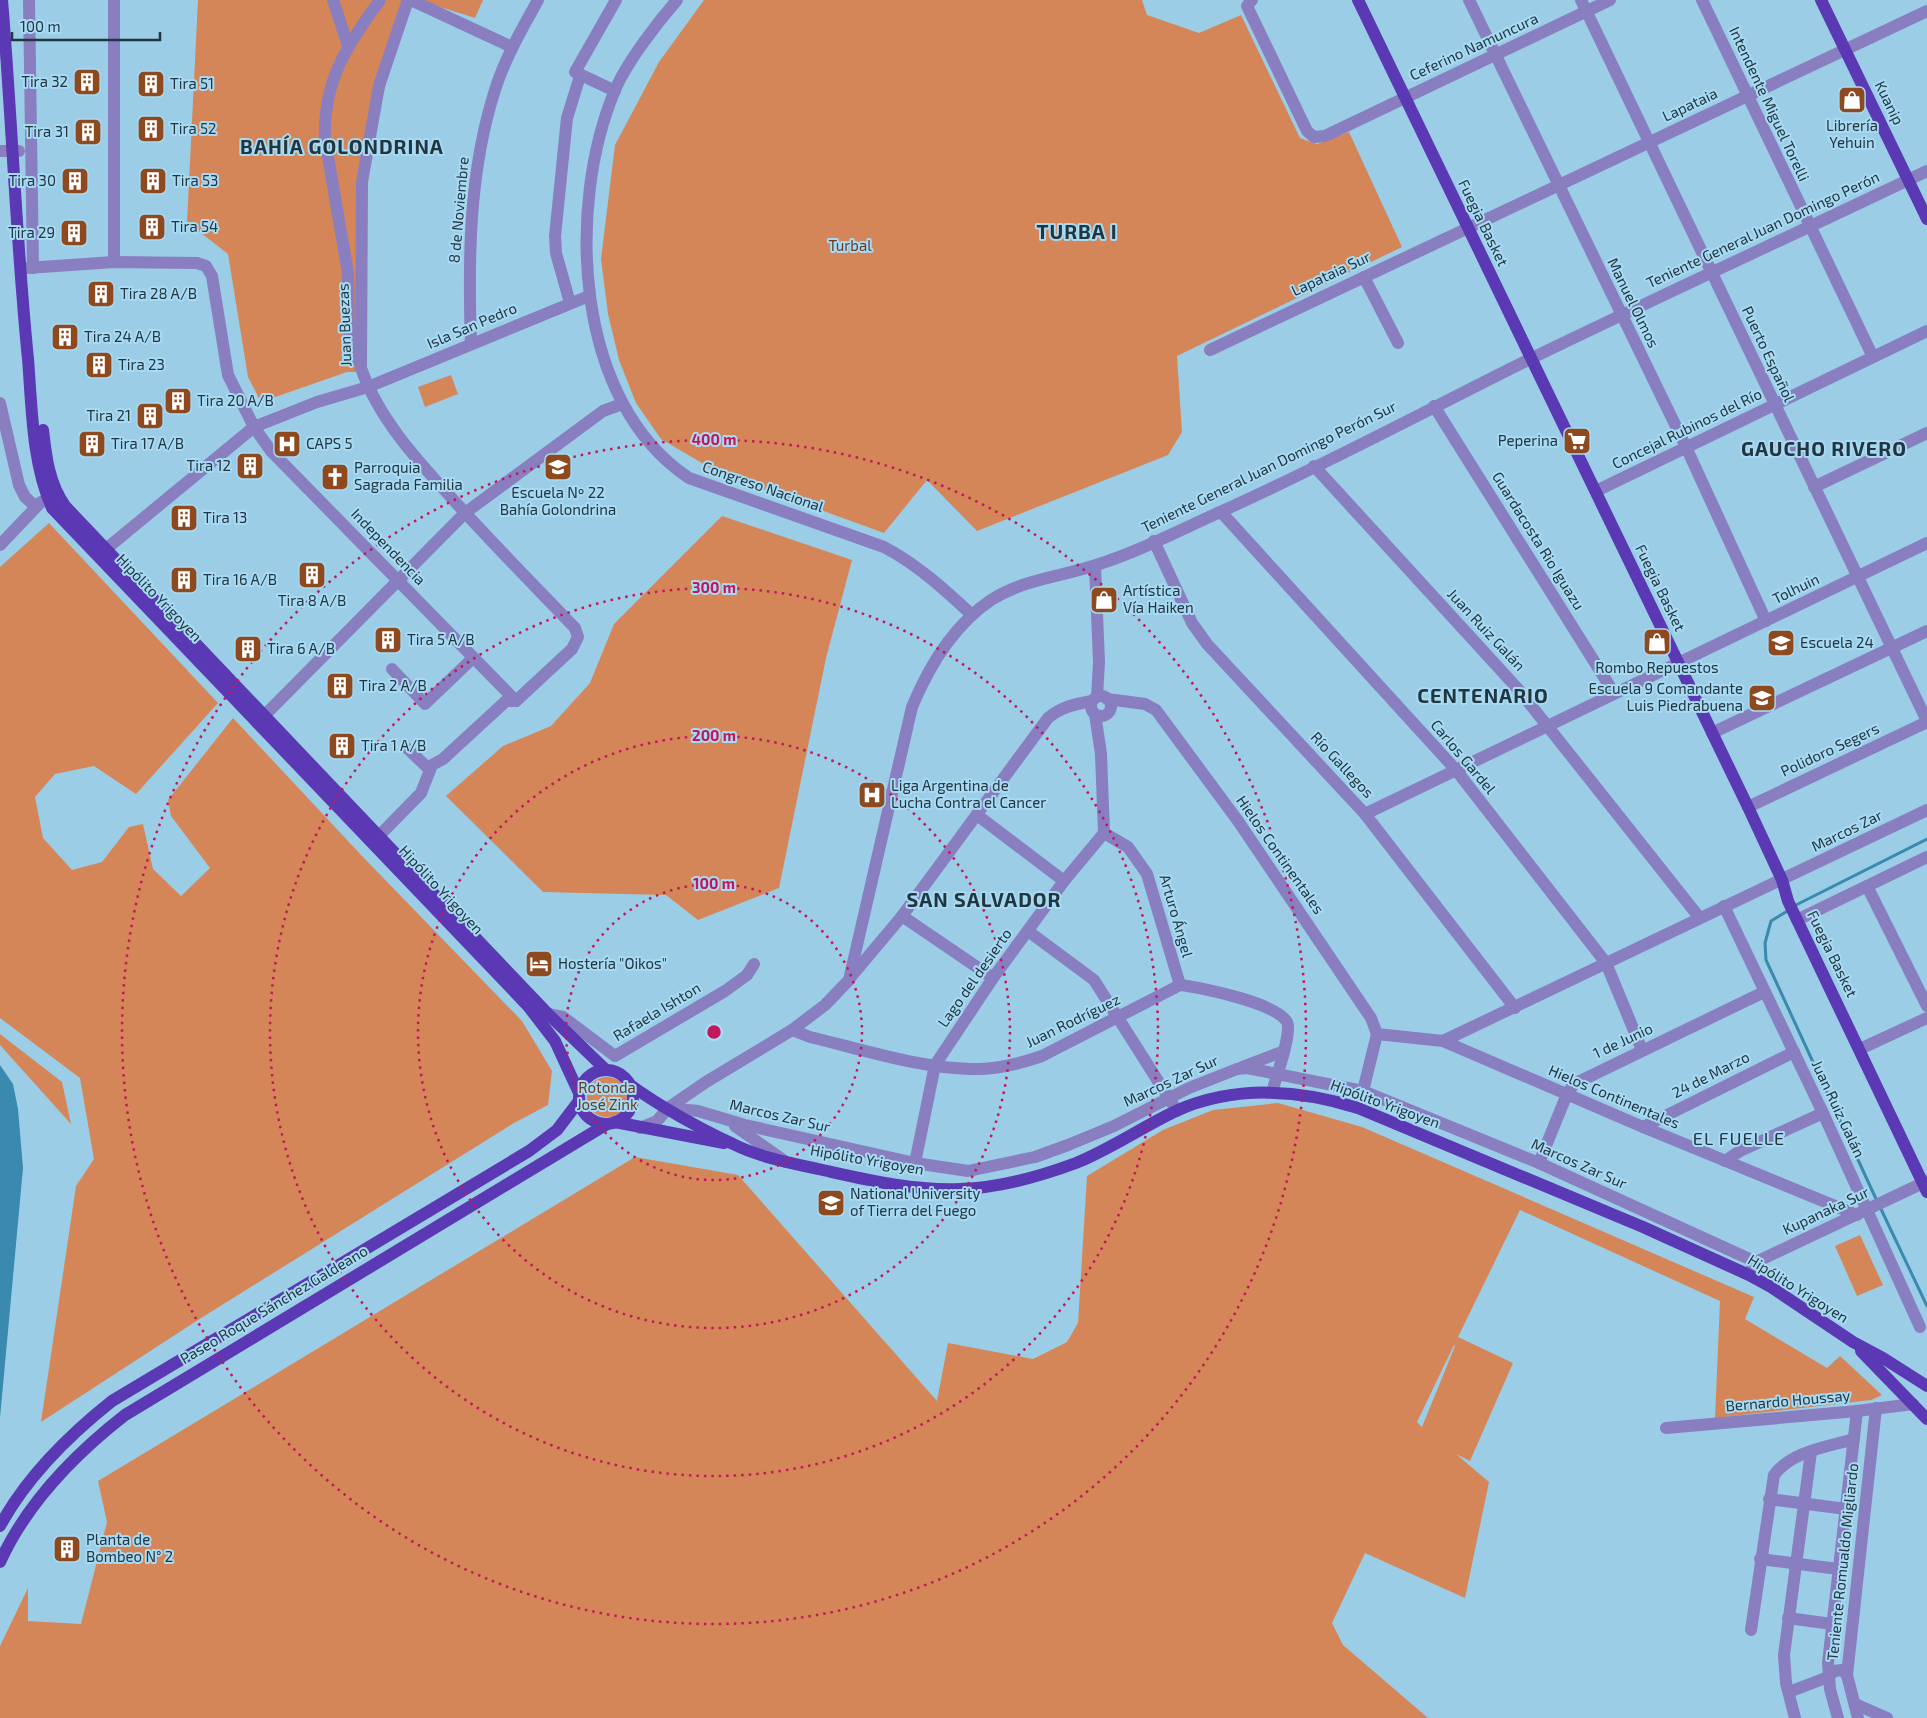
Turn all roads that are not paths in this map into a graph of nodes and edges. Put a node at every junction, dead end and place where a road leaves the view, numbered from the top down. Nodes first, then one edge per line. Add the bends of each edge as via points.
1 (2, 0) edge
2 (9, 0) edge
3 (29, 0) edge
4 (114, 0) edge
5 (333, 0) edge
6 (380, 0) edge
7 (410, 0) edge
8 (538, 0) edge
9 (616, 0) edge
10 (677, 0) edge
11 (1251, 0) edge
12 (1358, 0) edge
13 (1469, 0) edge
14 (1610, 0) edge
15 (1702, 0) edge
16 (1821, 0) edge
17 (1584, 6) edge
18 (1927, 11) edge
19 (348, 46) junction
20 (512, 47) junction
21 (1845, 50) junction
22 (1496, 56) junction
23 (580, 76) junction
24 (615, 91) junction
25 (1747, 96) junction
26 (1405, 98) junction
27 (1649, 143) junction
28 (10, 151) edge
29 (1927, 170) edge
30 (1908, 180) junction
31 (1558, 185) junction
32 (1927, 220) edge
33 (1809, 226) junction
34 (1467, 228) junction
35 (114, 262) junction
36 (30, 268) junction
37 (1711, 273) junction
38 (1364, 277) junction
39 (590, 296) junction
40 (570, 303) junction
41 (1621, 316) junction
42 (1927, 332) edge
43 (1398, 343) dead end
44 (471, 344) junction
45 (1210, 350) dead end
46 (1873, 357) junction
47 (1532, 358) junction
48 (361, 368) junction
49 (368, 387) junction
50 (0, 402) edge
51 (622, 404) junction
52 (1774, 405) junction
53 (1434, 406) junction
54 (254, 427) junction
55 (1927, 434) edge
56 (1686, 447) junction
57 (1314, 466) junction
58 (1814, 487) junction
59 (1596, 491) junction
60 (47, 498) junction
61 (35, 506) junction
62 (1221, 512) junction
63 (465, 513) junction
64 (1154, 541) junction
65 (1927, 543) edge
66 (0, 545) edge
67 (106, 549) junction
68 (1095, 566) junction
69 (1856, 577) junction
70 (397, 580) junction
71 (972, 615) junction
72 (1766, 621) junction
73 (1927, 631) edge
74 (1892, 648) junction
75 (474, 658) junction
76 (1679, 664) junction
77 (392, 669) dead end
78 (1614, 694) junction
79 (516, 701) junction
80 (1102, 705) junction
81 (260, 720) junction
82 (1927, 722) edge
83 (1548, 725) junction
84 (1712, 732) junction
85 (408, 749) dead end
86 (431, 767) junction
87 (1456, 770) junction
88 (1748, 807) junction
89 (1927, 810) edge
90 (1365, 814) junction
91 (977, 815) junction
92 (1104, 833) junction
93 (376, 839) junction
94 (1927, 856) edge
95 (1782, 880) junction
96 (1064, 881) junction
97 (1867, 886) junction
98 (1724, 906) junction
99 (902, 916) junction
100 (1699, 917) junction
101 (1797, 920) junction
102 (1028, 931) junction
103 (1606, 963) junction
104 (754, 964) dead end
105 (993, 978) junction
106 (849, 980) junction
107 (1180, 985) junction
108 (1764, 992) junction
109 (1927, 1006) edge
110 (1515, 1008) junction
111 (548, 1014) junction
112 (1118, 1017) junction
113 (1927, 1018) edge
114 (792, 1030) junction
115 (1377, 1034) junction
116 (1443, 1041) junction
117 (1860, 1049) junction
118 (1284, 1050) junction
119 (1642, 1050) junction
120 (1794, 1052) junction
121 (615, 1056) junction
122 (935, 1065) junction
123 (1237, 1069) junction
124 (608, 1070) junction
125 (1277, 1073) junction
126 (629, 1084) junction
127 (696, 1089) junction
128 (1362, 1091) junction
129 (1272, 1092) junction
130 (1567, 1094) junction
131 (579, 1097) junction
132 (1167, 1098) junction
133 (668, 1108) junction
134 (698, 1111) junction
135 (1177, 1111) junction
136 (1823, 1113) junction
137 (729, 1122) junction
138 (611, 1123) junction
139 (1643, 1127) junction
140 (640, 1128) junction
141 (734, 1144) junction
142 (1726, 1161) junction
143 (786, 1162) junction
144 (915, 1163) junction
145 (1539, 1164) junction
146 (1926, 1185) edge
147 (1871, 1208) junction
148 (353, 1256) junction
149 (1756, 1262) junction
150 (361, 1271) junction
151 (1749, 1275) junction
152 (1920, 1327) dead end
153 (1853, 1342) junction
154 (1927, 1386) edge
155 (1913, 1404) junction
156 (1876, 1408) junction
157 (1858, 1411) junction
158 (1927, 1419) edge
159 (1666, 1428) dead end
160 (72, 1434) junction
161 (1854, 1439) junction
162 (85, 1448) junction
163 (1811, 1452) junction
164 (1769, 1499) junction
165 (1804, 1504) junction
166 (1846, 1509) junction
167 (0, 1526) edge
168 (1760, 1559) junction
169 (0, 1562) edge
170 (1796, 1564) junction
171 (1838, 1569) junction
172 (1788, 1618) junction
173 (1832, 1624) junction
174 (1751, 1630) dead end
175 (1847, 1675) junction
176 (1828, 1677) junction
177 (1789, 1692) junction
178 (1855, 1704) junction
179 (1795, 1718) edge
180 (1838, 1718) edge
181 (1858, 1718) edge
182 (1887, 1718) edge

1 - 28 main road, Hipólito Yrigoyen
2 - 28 main road, Hipólito Yrigoyen
3 - 36 street
4 - 35 street
5 - 19 street
6 - 19 street
7 - 20 street
7 - 48 street, Juan Buezas via 378,86 362,182
8 - 20 street, 8 de Noviembre
9 - 23 street via 583,55 575,72
10 - 24 street, Congreso Nacional via 645,42
11 - 26 street, Ceferino Namuncura via 1248,6 1307,132 1314,138 1325,136
12 - 26 main road, Fuegia Basket
13 - 22 street, Manuel Olmos
14 - 17 street, Ceferino Namuncura
15 - 25 street, Intendente Miguel Torelli
16 - 21 main road, Kuanip
17 - 22 street, Ceferino Namuncura
17 - 27 street, Puerto Español
18 - 21 street, Lapataia
19 - 48 street via 335,72 325,118 348,273 349,333
20 - 44 street, 8 de Noviembre via 483,134 475,182 471,234
21 - 25 street, Lapataia
21 - 30 main road, Kuanip
22 - 26 street, Ceferino Namuncura
22 - 31 street, Manuel Olmos
23 - 24 street
23 - 40 street via 568,118 555,236 556,253
24 - 39 street, Congreso Nacional via 597,147 589,189 585,234
25 - 27 street, Lapataia
25 - 33 street, Intendente Miguel Torelli
26 - 34 main road, Fuegia Basket
27 - 31 street, Lapataia
27 - 37 street, Puerto Español
28 - 36 main road, Hipólito Yrigoyen
28 - 60 main road, Hipólito Yrigoyen via 37,454
29 - 30 street, Teniente General Juan Domingo Perón
30 - 32 main road, Kuanip
30 - 33 street, Teniente General Juan Domingo Perón
31 - 34 street, Lapataia
31 - 41 street, Manuel Olmos
33 - 37 street, Teniente General Juan Domingo Perón
33 - 46 street, Intendente Miguel Torelli
34 - 38 street, Lapataia Sur
34 - 47 main road, Fuegia Basket
35 - 36 street
35 - 54 street, Independencia via 197,263 206,266 212,276 228,375
36 - 67 main road, Hipólito Yrigoyen via 40,409 52,481 65,506
37 - 41 street, Teniente General Juan Domingo Perón
37 - 52 street, Puerto Español
38 - 43 street
38 - 45 street, Lapataia Sur
39 - 40 street, Isla San Pedro
39 - 51 street, Congreso Nacional via 604,356
40 - 44 street, Isla San Pedro
41 - 47 street, Teniente General Juan Domingo Perón
41 - 56 street, Manuel Olmos
42 - 46 street, Concejal Rubinos del Río
44 - 49 street, Isla San Pedro
46 - 52 street, Concejal Rubinos del Río
47 - 53 street, Teniente General Juan Domingo Perón Sur
47 - 59 main road, Fuegia Basket
48 - 49 street, Juan Buezas
49 - 54 street, Isla San Pedro via 317,402
49 - 63 street, Juan Buezas via 418,460
50 - 61 street via 19,485
51 - 63 street via 603,412
51 - 71 street, Congreso Nacional via 658,454 689,478 884,547 930,576
52 - 56 street, Concejal Rubinos del Río
52 - 58 street, Puerto Español
53 - 57 street, Teniente General Juan Domingo Perón Sur
53 - 78 street, Guardacosta Rio Iguazu
54 - 67 street
54 - 70 street, Independencia via 271,451
55 - 58 street
56 - 59 street, Concejal Rubinos del Río
56 - 72 street, Manuel Olmos
57 - 62 street, Teniente General Juan Domingo Perón Sur
57 - 83 street, Juan Ruiz Galán
58 - 69 street, Puerto Español
59 - 76 main road, Fuegia Basket
60 - 61 street
60 - 81 main road, Hipólito Yrigoyen via 58,515
61 - 66 street
62 - 64 street, Teniente General Juan Domingo Perón Sur
62 - 87 street, Carlos Gardel
63 - 70 street
63 - 79 street, Juan Buezas via 575,628 578,637 572,649
64 - 68 street, Teniente General Juan Domingo Perón Sur
64 - 90 street, Río Gallegos via 1192,623 1207,644
65 - 69 street, Tolhuin
67 - 81 main road, Hipólito Yrigoyen
68 - 71 street, Teniente General Juan Domingo Perón Sur via 1011,589
68 - 80 street
69 - 72 street, Tolhuin
69 - 74 street, Puerto Español
70 - 75 street, Independencia
70 - 81 street
71 - 106 street, Teniente General Juan Domingo Perón Sur via 940,652 912,707
72 - 76 street, Tolhuin
73 - 74 street
74 - 82 street, Puerto Español
74 - 84 street
75 - 77 street via 425,704
75 - 79 street, Independencia
76 - 78 street, Tolhuin
76 - 84 main road, Fuegia Basket
78 - 83 street, Tolhuin
79 - 86 street via 506,701 443,760
80 - 91 street, Hielos Continentales via 1071,704 1057,710
80 - 92 street
80 - 115 street, Hielos Continentales via 1145,704 1156,710 1238,821 1371,1018
81 - 93 main road, Hipólito Yrigoyen
82 - 88 street, Polidoro Segers
83 - 87 street, Tolhuin
83 - 100 street, Juan Ruiz Galán
84 - 88 main road, Fuegia Basket
85 - 86 street
86 - 93 street via 421,793
87 - 90 street, Tolhuin
87 - 103 street, Carlos Gardel
88 - 95 main road, Fuegia Basket
89 - 95 street, Marcos Zar
90 - 110 street, Río Gallegos
91 - 96 street
91 - 99 street, Hielos Continentales
92 - 96 street, Lago del desierto
92 - 107 street, Arturo Ángel via 1128,847 1147,874
93 - 111 main road, Hipólito Yrigoyen
93 - 131 main road, Hipólito Yrigoyen via 528,1006 555,1042
94 - 97 street
95 - 98 street
95 - 101 main road, Fuegia Basket
96 - 102 street, Lago del desierto
97 - 101 street
97 - 109 street
98 - 100 street
98 - 108 street, Juan Ruiz Galán
99 - 105 street
99 - 106 street, Hielos Continentales
100 - 103 street
101 - 117 main road, Fuegia Basket
102 - 105 street, Lago del desierto
102 - 112 street via 1094,980
103 - 110 street
103 - 119 street, Carlos Gardel
104 - 121 street, Rafaela Ishton via 747,975 725,991
105 - 122 street, Lago del desierto
106 - 114 street via 825,1005
107 - 112 street, Juan Rodríguez
107 - 118 street via 1204,988 1279,1013 1288,1024
108 - 119 street, 1 de Junio
108 - 120 street, Juan Ruiz Galán
110 - 116 street
111 - 121 street, Rafaela Ishton via 563,1017
111 - 124 main road, Hipólito Yrigoyen
112 - 122 street, Juan Rodríguez via 1042,1056 1019,1064 973,1070
112 - 132 street
113 - 117 street
114 - 122 street, Juan Rodríguez via 810,1037
114 - 127 street
115 - 116 street
115 - 128 street
116 - 130 street, Hielos Continentales
117 - 146 main road, Fuegia Basket
118 - 123 street
118 - 125 street
119 - 130 street, 1 de Junio via 1581,1079
120 - 136 street, Juan Ruiz Galán
120 - 139 street, 24 de Marzo
121 - 124 street
122 - 144 street, Lago del desierto
123 - 125 street, Marcos Zar Sur
123 - 132 street, Marcos Zar Sur
124 - 126 main road via 618,1073
124 - 131 main road via 598,1071 586,1079
125 - 128 street, Marcos Zar Sur
125 - 129 street
126 - 133 main road, Hipólito Yrigoyen
126 - 138 main road via 632,1092 629,1110
127 - 133 street
127 - 134 street via 694,1103
128 - 145 street, Marcos Zar Sur
129 - 135 main road, Hipólito Yrigoyen via 1235,1094
129 - 151 main road, Hipólito Yrigoyen via 1314,1095 1358,1108 1643,1227
130 - 139 street, Hielos Continentales
130 - 145 street, 1 de Junio
131 - 138 main road via 586,1115 599,1123
131 - 148 main road, Paseo Roque Sánchez Galdeano via 557,1130 529,1152
132 - 135 street
132 - 144 street, Marcos Zar Sur via 1098,1133 1035,1157 968,1171
133 - 134 street, Marcos Zar Sur
133 - 140 street via 657,1121
133 - 141 main road, Hipólito Yrigoyen
134 - 137 street, Marcos Zar Sur
135 - 143 main road, Hipólito Yrigoyen via 1077,1162 984,1186 960,1189 888,1183
136 - 142 street via 1740,1151
136 - 147 street, Juan Ruiz Galán
137 - 143 street
137 - 144 street, Marcos Zar Sur
138 - 140 main road, Hipólito Yrigoyen
138 - 150 main road, Paseo Roque Sánchez Galdeano
139 - 142 street, Hielos Continentales
140 - 141 main road, Hipólito Yrigoyen
141 - 143 main road, Hipólito Yrigoyen
142 - 147 street, Hielos Continentales
145 - 149 street, Marcos Zar Sur
146 - 147 street, Kupanaka Sur
147 - 149 street, Kupanaka Sur
147 - 152 street, Juan Ruiz Galán
148 - 150 main road
148 - 160 main road, Paseo Roque Sánchez Galdeano via 112,1401
149 - 151 street
150 - 162 main road, Paseo Roque Sánchez Galdeano via 148,1400
151 - 153 main road, Hipólito Yrigoyen
153 - 154 main road
153 - 155 main road
155 - 156 street, Bernardo Houssay
155 - 158 main road
156 - 157 street, Bernardo Houssay
156 - 175 street, Teniente Romualdo Migliardo
157 - 159 street, Bernardo Houssay
157 - 161 street, Teniente Romualdo Migliardo
160 - 162 main road
160 - 167 main road, Paseo Roque Sánchez Galdeano via 22,1491
161 - 163 street
161 - 166 street, Teniente Romualdo Migliardo
162 - 169 main road, Paseo Roque Sánchez Galdeano via 37,1502
163 - 164 street via 1780,1467 1774,1475
163 - 165 street
164 - 165 street
164 - 168 street
165 - 166 street
165 - 170 street
166 - 171 street, Teniente Romualdo Migliardo
168 - 170 street
168 - 174 street
170 - 171 street
170 - 172 street
171 - 173 street, Teniente Romualdo Migliardo
172 - 173 street
172 - 177 street via 1784,1655
173 - 176 street, Teniente Romualdo Migliardo
175 - 176 street via 1838,1670
175 - 178 street, Teniente Romualdo Migliardo
176 - 177 street
176 - 180 street, Teniente Romualdo Migliardo
177 - 179 street
178 - 181 street, Teniente Romualdo Migliardo
178 - 182 street

